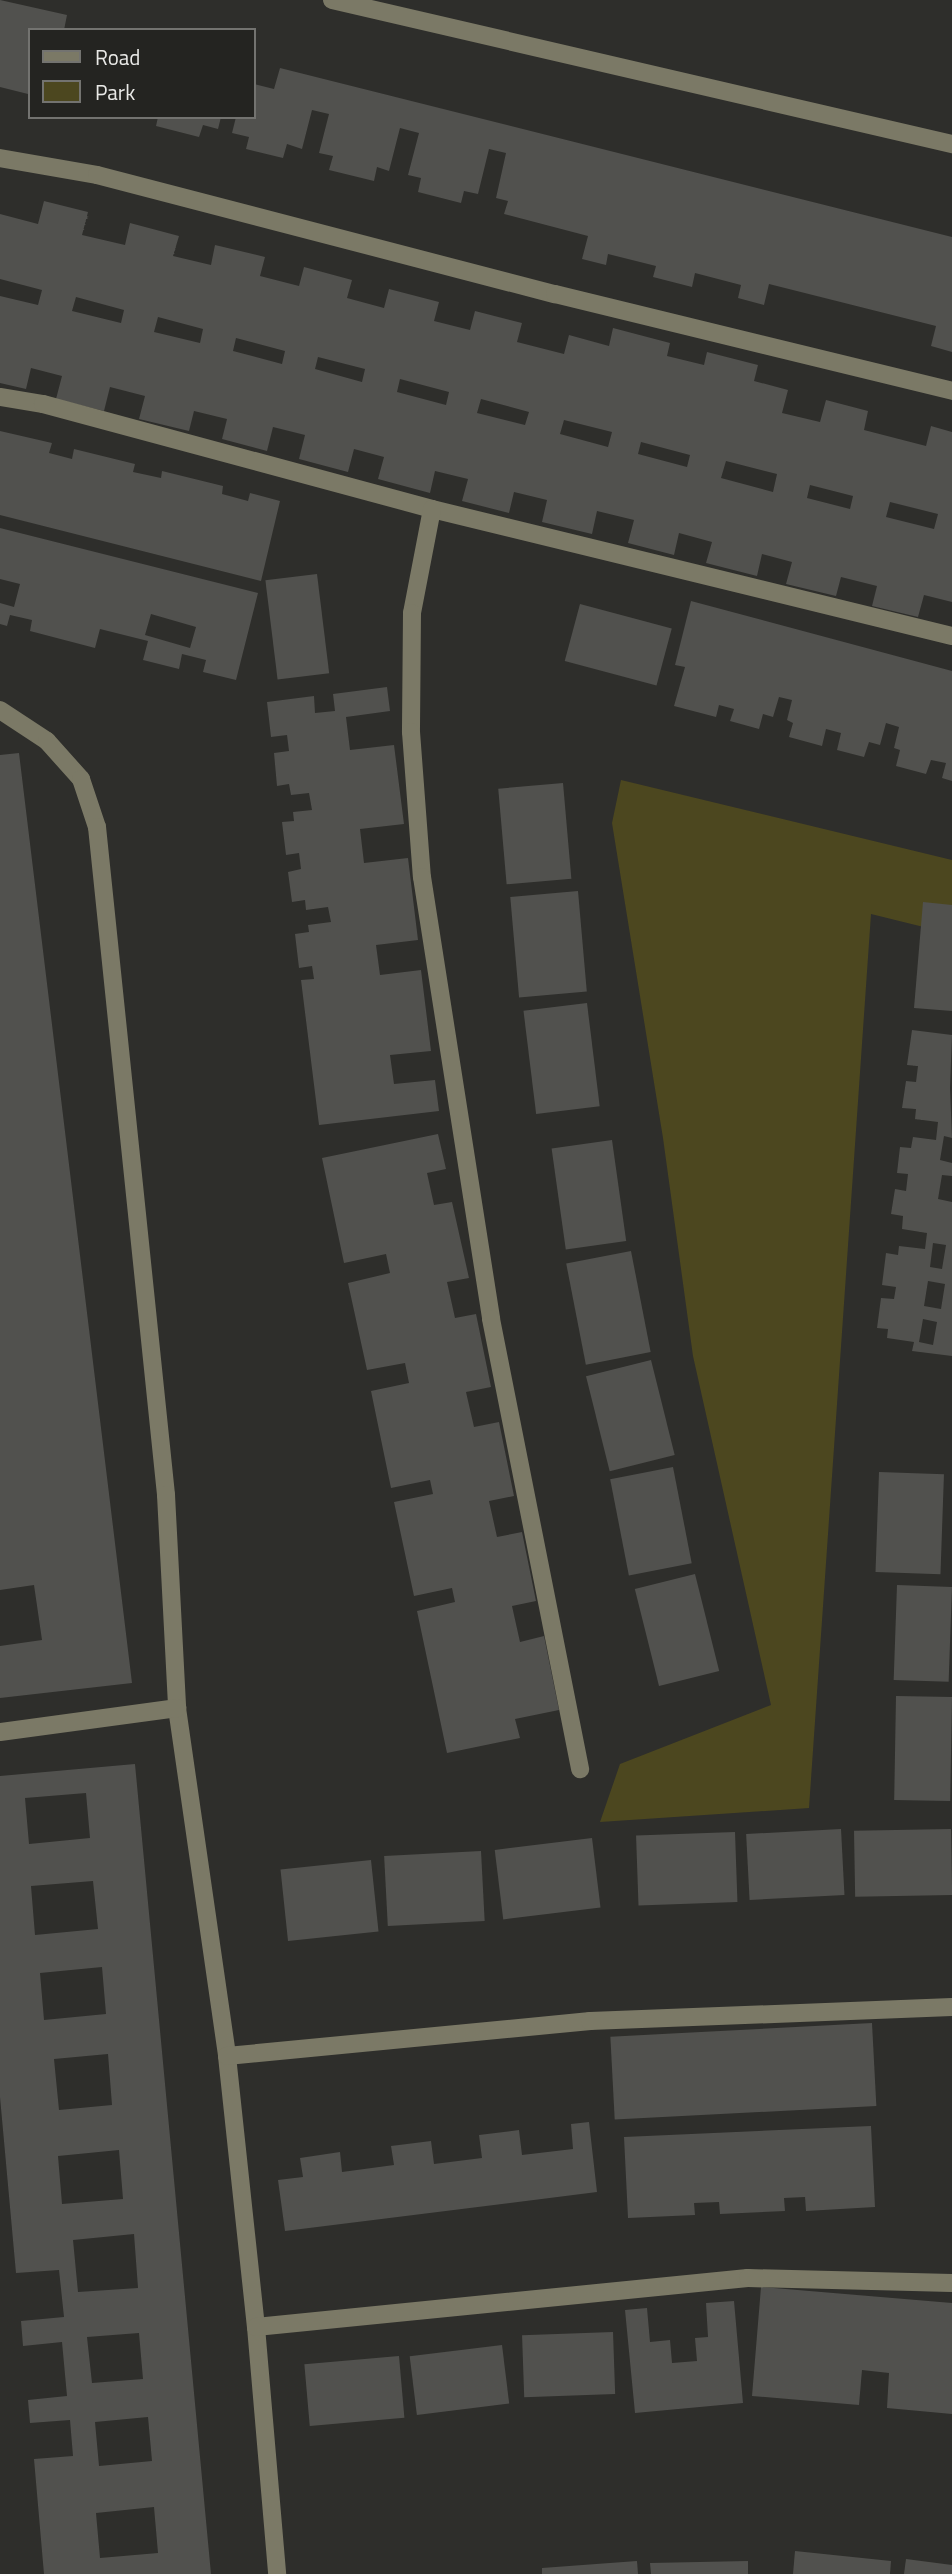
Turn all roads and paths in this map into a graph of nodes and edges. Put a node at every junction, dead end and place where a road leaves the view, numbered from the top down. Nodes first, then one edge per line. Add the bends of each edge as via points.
1 (332, 0) edge
2 (952, 144) edge
3 (0, 158) edge
4 (952, 391) edge
5 (0, 397) edge
6 (432, 509) junction
7 (952, 636) edge
8 (0, 710) edge
9 (177, 1708) junction
10 (0, 1732) edge
11 (580, 1769) dead end
12 (952, 2007) edge
13 (227, 2056) junction
14 (952, 2283) edge
15 (256, 2327) junction
16 (277, 2574) edge

1 - 2 street
3 - 4 street via 97,174 555,294
5 - 6 street via 43,404
6 - 7 street
6 - 11 street via 412,613 411,732 422,877 491,1319
8 - 9 street via 47,741 81,779 97,827 166,1495
9 - 10 street
9 - 13 street
12 - 13 street via 590,2021
13 - 15 street
14 - 15 street via 748,2278
15 - 16 street

